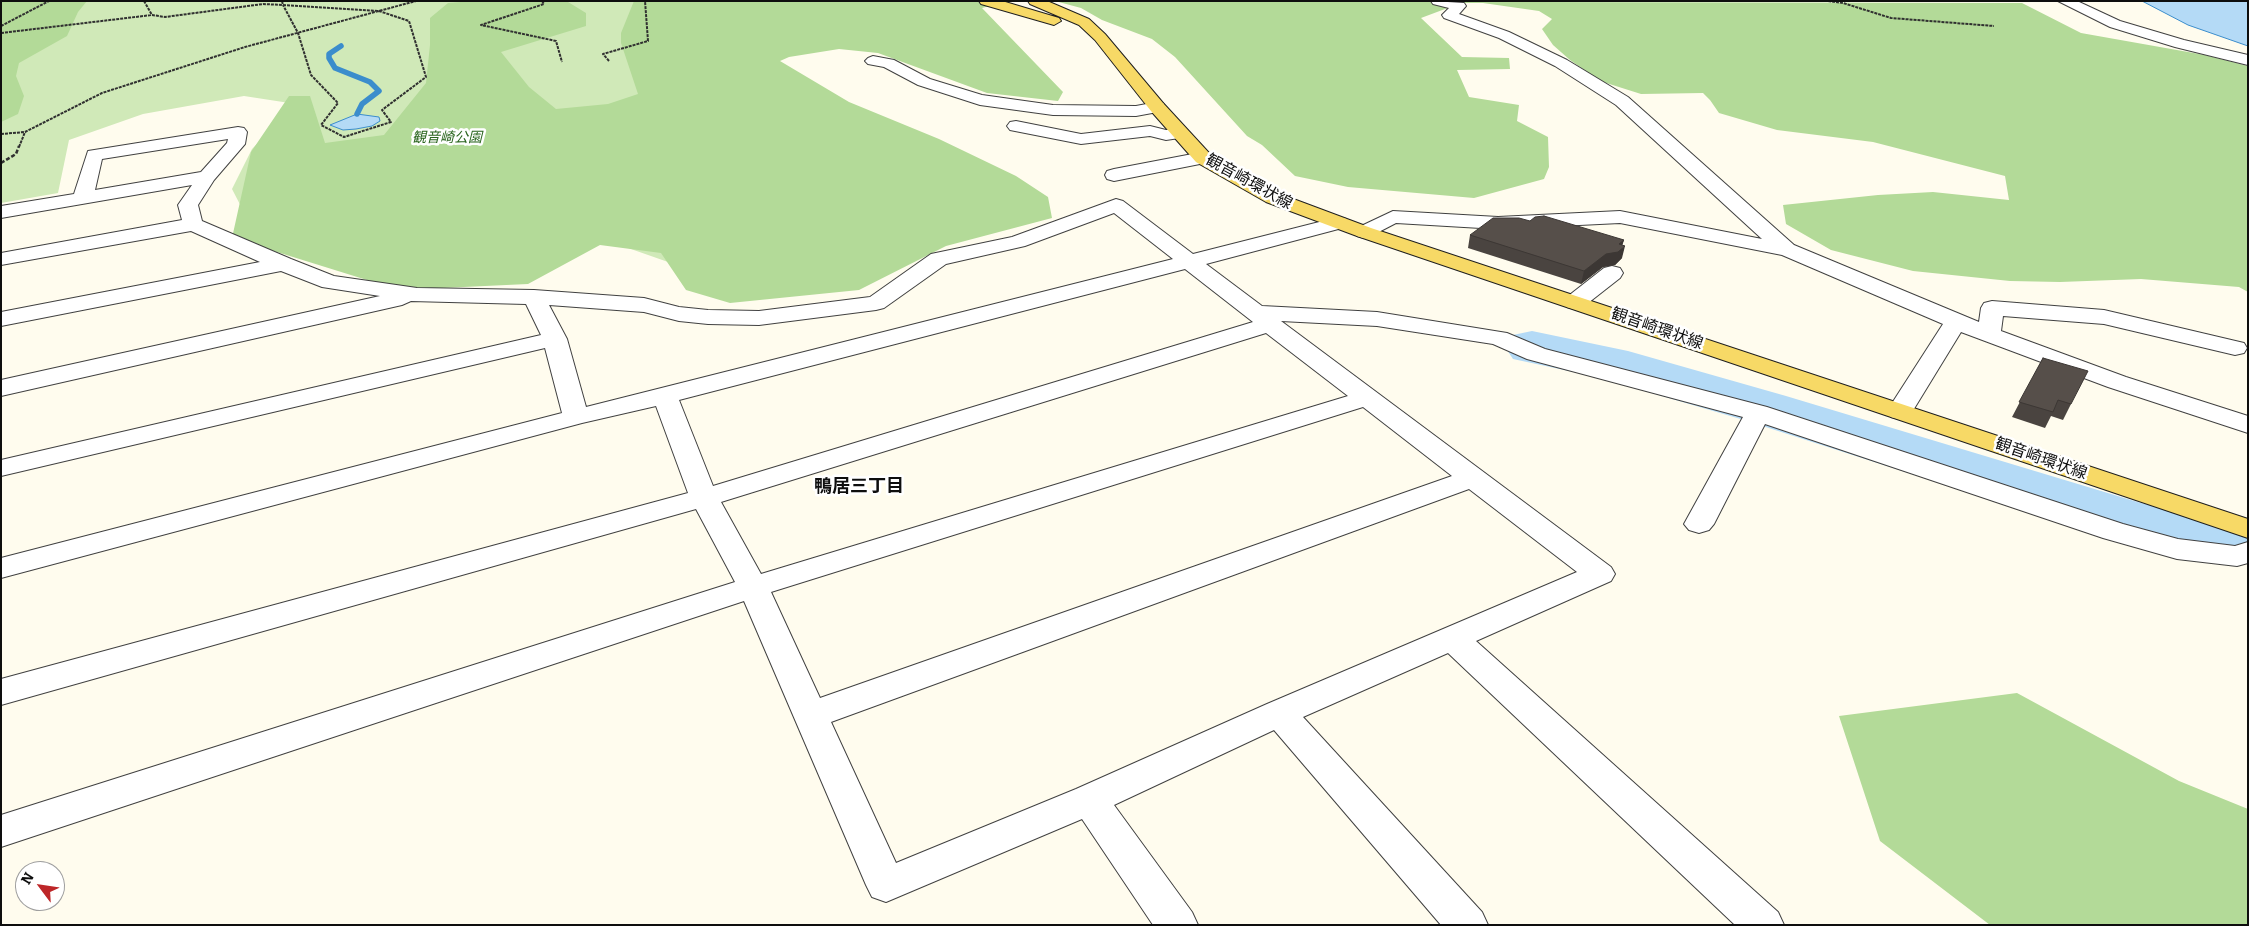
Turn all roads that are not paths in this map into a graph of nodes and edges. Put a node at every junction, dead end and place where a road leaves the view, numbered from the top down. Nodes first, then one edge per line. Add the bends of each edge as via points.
1 (986, 1) edge
2 (1035, 1) edge
3 (1438, 1) edge
4 (2065, 1) edge
5 (1114, 55) junction
6 (2248, 60) edge
7 (873, 61) dead end
8 (1157, 107) junction
9 (1016, 126) dead end
10 (1180, 133) junction
11 (1203, 158) junction
12 (1114, 174) dead end
13 (207, 176) junction
14 (83, 198) junction
15 (1, 212) edge
16 (1339, 223) junction
17 (193, 224) junction
18 (1364, 232) junction
19 (1788, 250) junction
20 (1, 259) edge
21 (1191, 262) junction
22 (283, 264) junction
23 (1612, 273) dead end
24 (417, 295) junction
25 (534, 298) junction
26 (1575, 302) junction
27 (1264, 318) junction
28 (1, 319) edge
29 (1957, 320) junction
30 (1989, 335) junction
31 (555, 339) junction
32 (2234, 348) dead end
33 (1, 388) edge
34 (665, 396) junction
35 (1367, 398) junction
36 (1900, 411) junction
37 (1758, 413) junction
38 (576, 417) junction
39 (2248, 425) edge
40 (1, 468) edge
41 (1473, 478) junction
42 (704, 498) junction
43 (1699, 524) dead end
44 (2248, 529) edge
45 (2248, 552) edge
46 (1, 568) edge
47 (753, 587) junction
48 (1452, 638) junction
49 (1, 692) edge
50 (1279, 713) junction
51 (811, 715) junction
52 (1089, 800) junction
53 (1, 831) edge
54 (1177, 925) edge
55 (1468, 925) edge
56 (1763, 925) edge

1 - 5 main road, 観音崎環状線 via 1059,22
2 - 5 main road, 観音崎環状線 via 1084,22
3 - 19 street via 1459,6 1449,15 1504,35 1561,63 1622,101
4 - 6 street via 2116,24
5 - 8 main road, 観音崎環状線
7 - 8 street via 888,63 924,82 980,100 1053,110 1136,111
8 - 10 main road, 観音崎環状線
9 - 10 street via 1081,139 1150,131 1166,135
10 - 11 main road, 観音崎環状線
11 - 12 street
11 - 16 main road, 観音崎環状線 via 1273,198
13 - 14 street
13 - 14 street via 236,144 238,132 94,155
13 - 17 street via 188,205
14 - 15 street
16 - 18 main road, 観音崎環状線
16 - 21 street
17 - 20 street
17 - 22 street
18 - 19 street via 1393,217 1498,223 1620,217
18 - 26 main road, 観音崎環状線
19 - 29 street
21 - 25 street via 1116,205 1018,242 939,259 876,303 758,318 708,317 644,305
21 - 27 street
21 - 34 street
22 - 24 street via 330,282
22 - 28 street
23 - 26 street
24 - 25 street
24 - 33 street
25 - 31 street
26 - 36 main road, 観音崎環状線
27 - 35 street
27 - 37 street via 1377,319 1499,338 1536,354
27 - 42 street
29 - 30 street
29 - 36 street
30 - 32 street via 1992,308 2104,318
30 - 39 street
31 - 38 street
31 - 40 street
34 - 38 street
34 - 42 street
35 - 41 street
35 - 47 street
36 - 44 main road, 観音崎環状線
37 - 43 street
37 - 45 street via 2177,550 2236,556
38 - 46 street
41 - 48 street via 1600,574
41 - 51 street
42 - 47 street
42 - 49 street
47 - 51 street
47 - 53 street
48 - 50 street
48 - 56 street
50 - 52 street
50 - 55 street
51 - 52 street via 886,885
52 - 54 street

